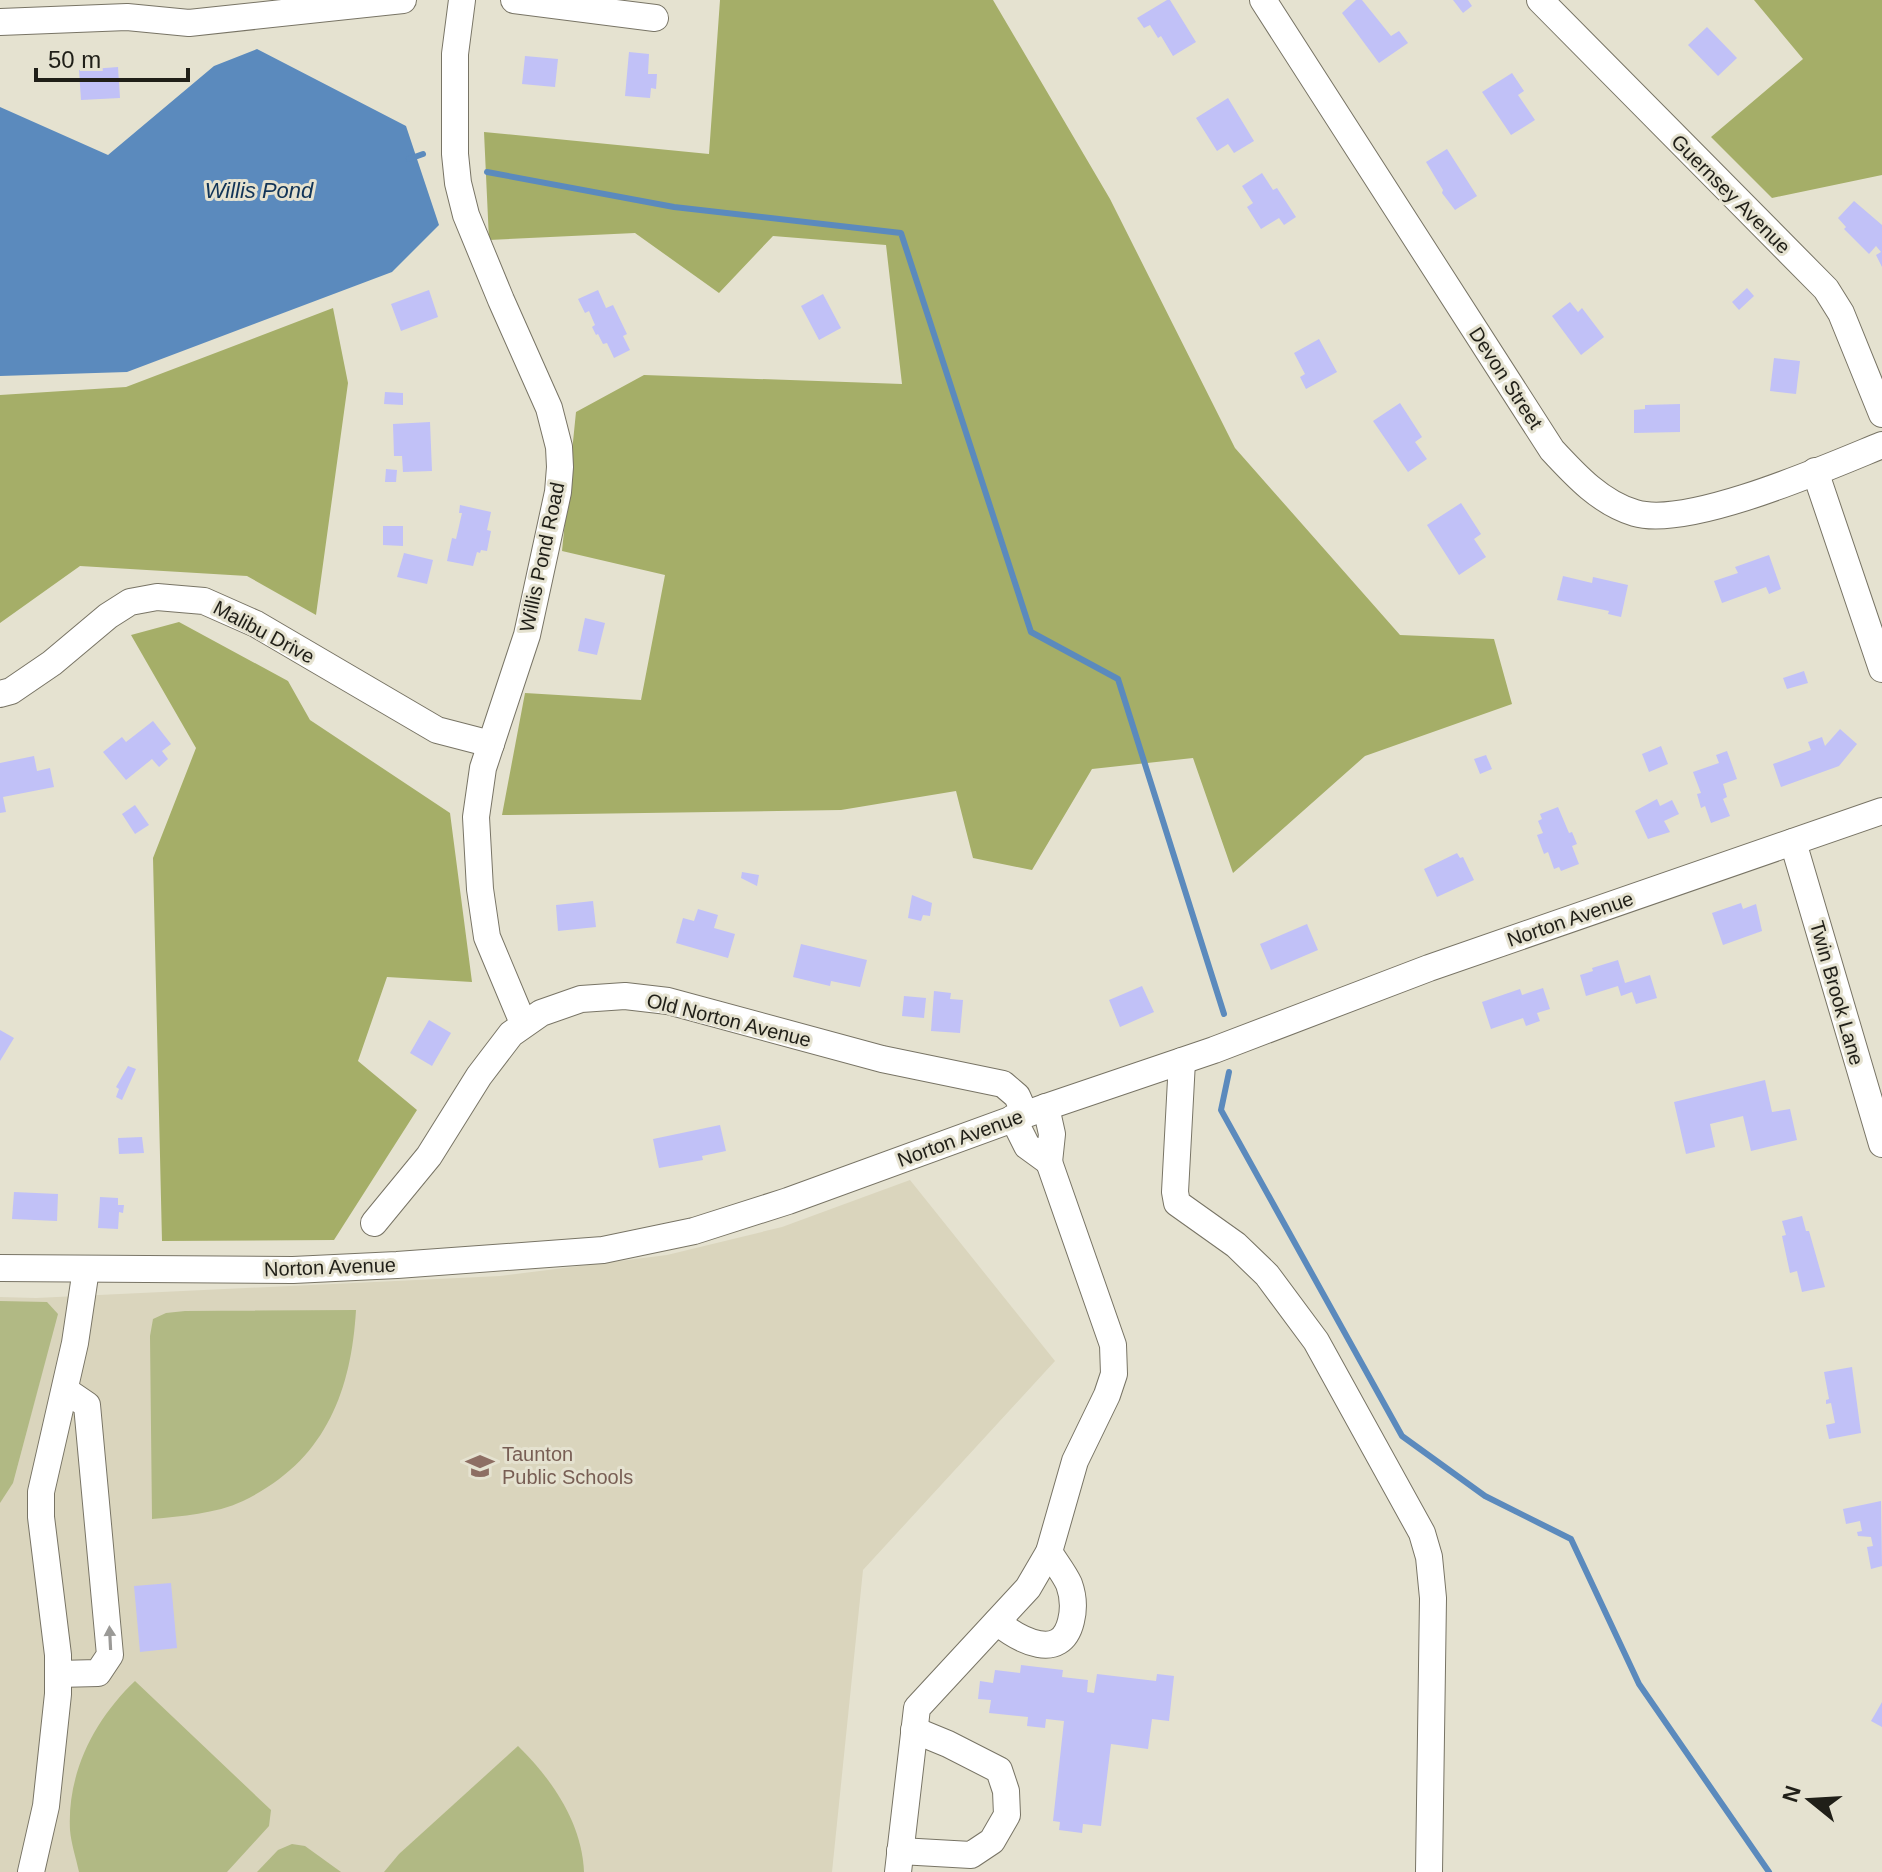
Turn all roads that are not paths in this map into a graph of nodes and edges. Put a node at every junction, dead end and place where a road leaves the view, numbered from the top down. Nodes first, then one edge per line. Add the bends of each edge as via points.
1 (403, 0) edge
2 (462, 0) edge
3 (514, 0) edge
4 (1263, 0) edge
5 (1540, 0) edge
6 (655, 18) dead end
7 (0, 22) edge
8 (1882, 414) edge
9 (1882, 445) edge
10 (1815, 471) junction
11 (1882, 669) edge
12 (0, 694) edge
13 (491, 744) junction
14 (1882, 811) edge
15 (1793, 842) junction
16 (523, 1023) junction
17 (1182, 1061) junction
18 (1028, 1113) junction
19 (1882, 1144) edge
20 (374, 1223) dead end
21 (0, 1268) edge
22 (86, 1269) junction
23 (65, 1390) junction
24 (1049, 1552) junction
25 (997, 1622) junction
26 (58, 1674) junction
27 (914, 1730) junction
28 (899, 1862) edge
29 (31, 1872) edge
30 (1429, 1872) edge

1 - 7 street via 189,23 127,17
2 - 13 street, Willis Pond Road via 455,54 458,183 466,215 549,408 560,467 527,635
3 - 6 street
4 - 10 street, Devon Street via 1552,450 1591,489 1637,514 1669,516 1700,511
5 - 8 street, Guernsey Avenue via 1826,289
9 - 10 street, Devon Street
10 - 11 street
12 - 13 street, Malibu Drive via 52,663 130,602 157,597 204,601 256,624 437,730
13 - 16 street, Willis Pond Road via 476,817 480,889 487,937
14 - 15 street, Norton Avenue
15 - 17 street, Norton Avenue via 1429,968
15 - 19 street, Twin Brook Lane
16 - 18 street, Old Norton Avenue via 581,999 658,999 882,1059 1003,1084
16 - 20 street, Old Norton Avenue via 479,1076 429,1156
17 - 18 street, Norton Avenue
17 - 30 street via 1177,1203 1236,1245 1267,1275 1316,1341 1426,1545 1433,1598
18 - 22 street, Norton Avenue via 726,1222 618,1247 306,1269
18 - 24 street via 1052,1134 1049,1162 1113,1345 1114,1374 1075,1461
21 - 22 street, Norton Avenue
22 - 23 street
23 - 26 street via 41,1492
26 -> 23 street via 98,1673 110,1655 87,1405
24 - 25 street via 1028,1588
24 - 25 street via 1069,1585 1069,1630 1057,1643 1037,1645
25 - 27 street via 917,1708
26 - 29 street via 46,1806
27 - 28 street
27 - 28 street via 999,1770 1007,1815 992,1841 971,1855

